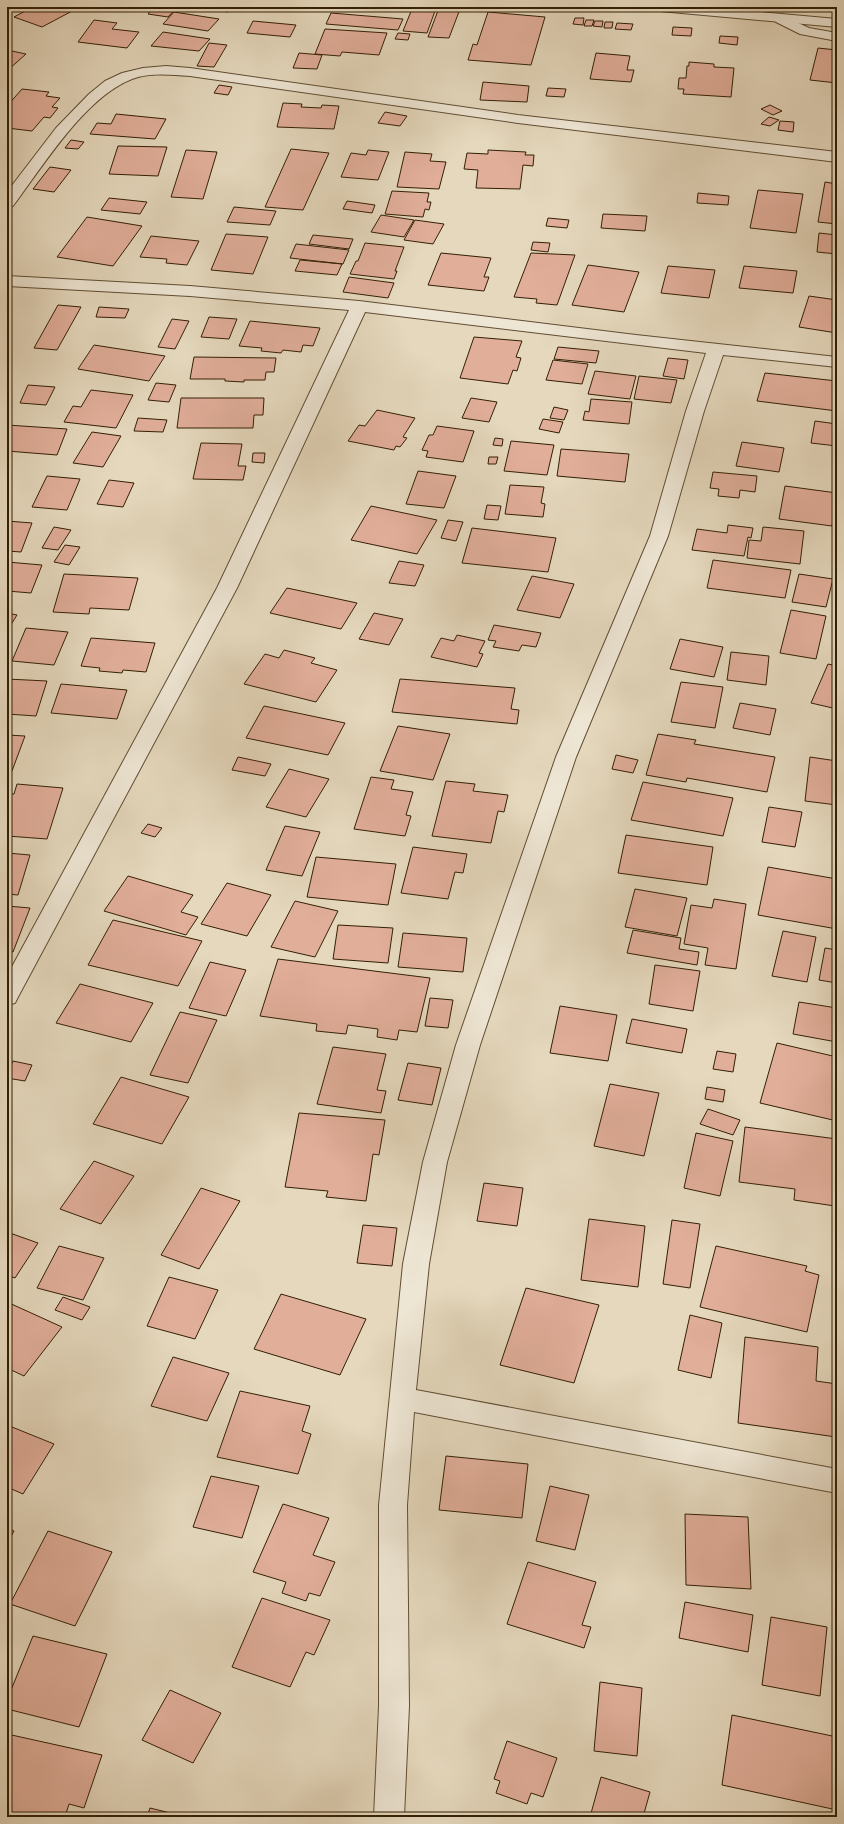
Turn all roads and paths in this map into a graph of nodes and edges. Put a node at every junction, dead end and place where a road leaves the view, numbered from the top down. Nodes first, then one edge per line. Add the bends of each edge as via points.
1 (660, 7) edge
2 (781, 20) junction
3 (837, 23) edge
4 (837, 37) edge
5 (837, 157) edge
6 (7, 203) edge
7 (7, 281) edge
8 (359, 306) junction
9 (716, 349) junction
10 (837, 362) edge
11 (7, 997) edge
12 (402, 1399) junction
13 (837, 1481) edge
14 (389, 1817) edge

1 - 2 street
2 - 3 street
2 - 4 street via 805,32
5 - 6 street via 518,119 190,72 147,71 108,84 94,97 69,122
7 - 8 street via 190,291
8 - 9 street
8 - 11 street via 227,588
9 - 10 street
9 - 12 street via 695,411 659,536 566,757 468,1045 435,1162 416,1264
12 - 13 street
12 - 14 street via 393,1505 394,1706

